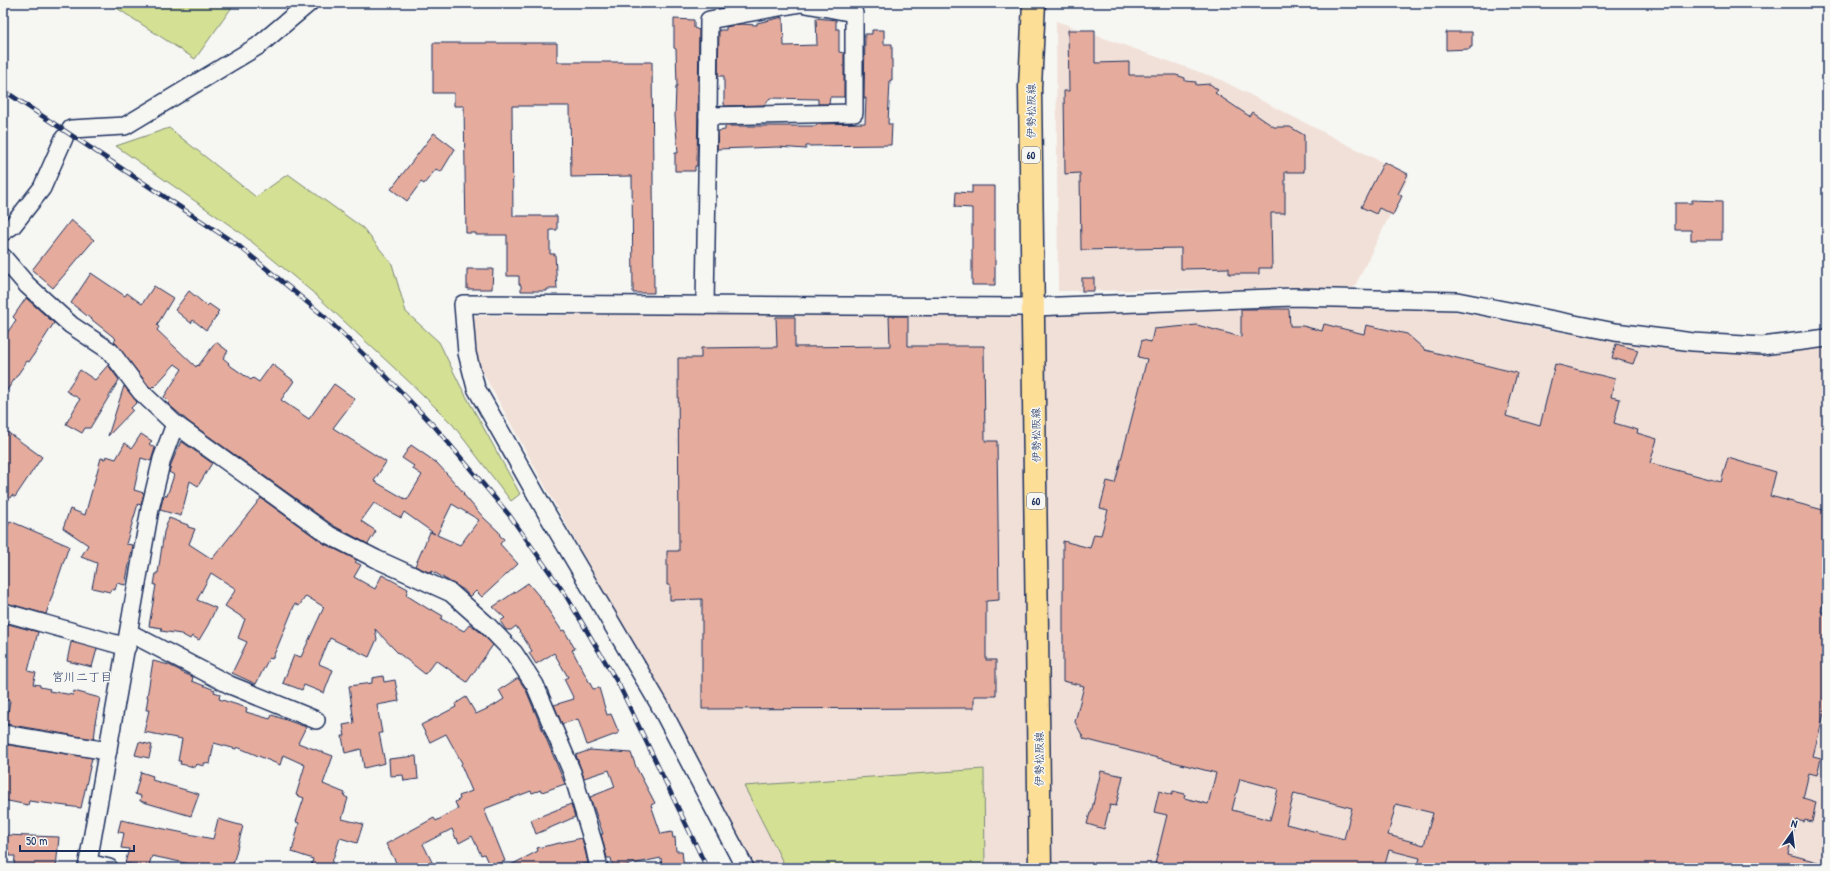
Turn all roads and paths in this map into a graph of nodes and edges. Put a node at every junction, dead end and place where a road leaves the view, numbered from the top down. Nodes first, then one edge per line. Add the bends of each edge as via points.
1 (309, 3) edge
2 (1034, 3) edge
3 (708, 116) junction
4 (3, 232) edge
5 (3, 257) edge
6 (705, 305) junction
7 (1034, 306) junction
8 (1827, 338) edge
9 (175, 424) junction
10 (3, 612) edge
11 (128, 640) junction
12 (316, 720) dead end
13 (3, 734) edge
14 (108, 751) junction
15 (87, 866) edge
16 (109, 868) edge
17 (599, 868) edge
18 (744, 868) edge
19 (1040, 868) edge

1 - 4 street via 258,46 126,126 68,134 42,188 13,225
2 - 7 main road, 伊勢松阪線 / 60 via 1030,87
3 - 3 street via 709,20 801,3 854,13 854,113
3 - 6 street
5 - 9 street via 27,285 71,325 110,351 142,392
6 - 7 street
6 - 18 street via 463,304 467,353 476,388 659,704
7 - 8 street via 1294,297 1457,301 1615,332 1693,342 1762,346
7 - 19 main road, 伊勢松阪線 / 60
9 - 11 street via 162,459 150,509
9 - 17 street via 329,535 451,593 514,653 535,684 572,772
10 - 11 street
11 - 12 street
11 - 14 street
13 - 14 street
14 - 15 street
15 - 16 street

